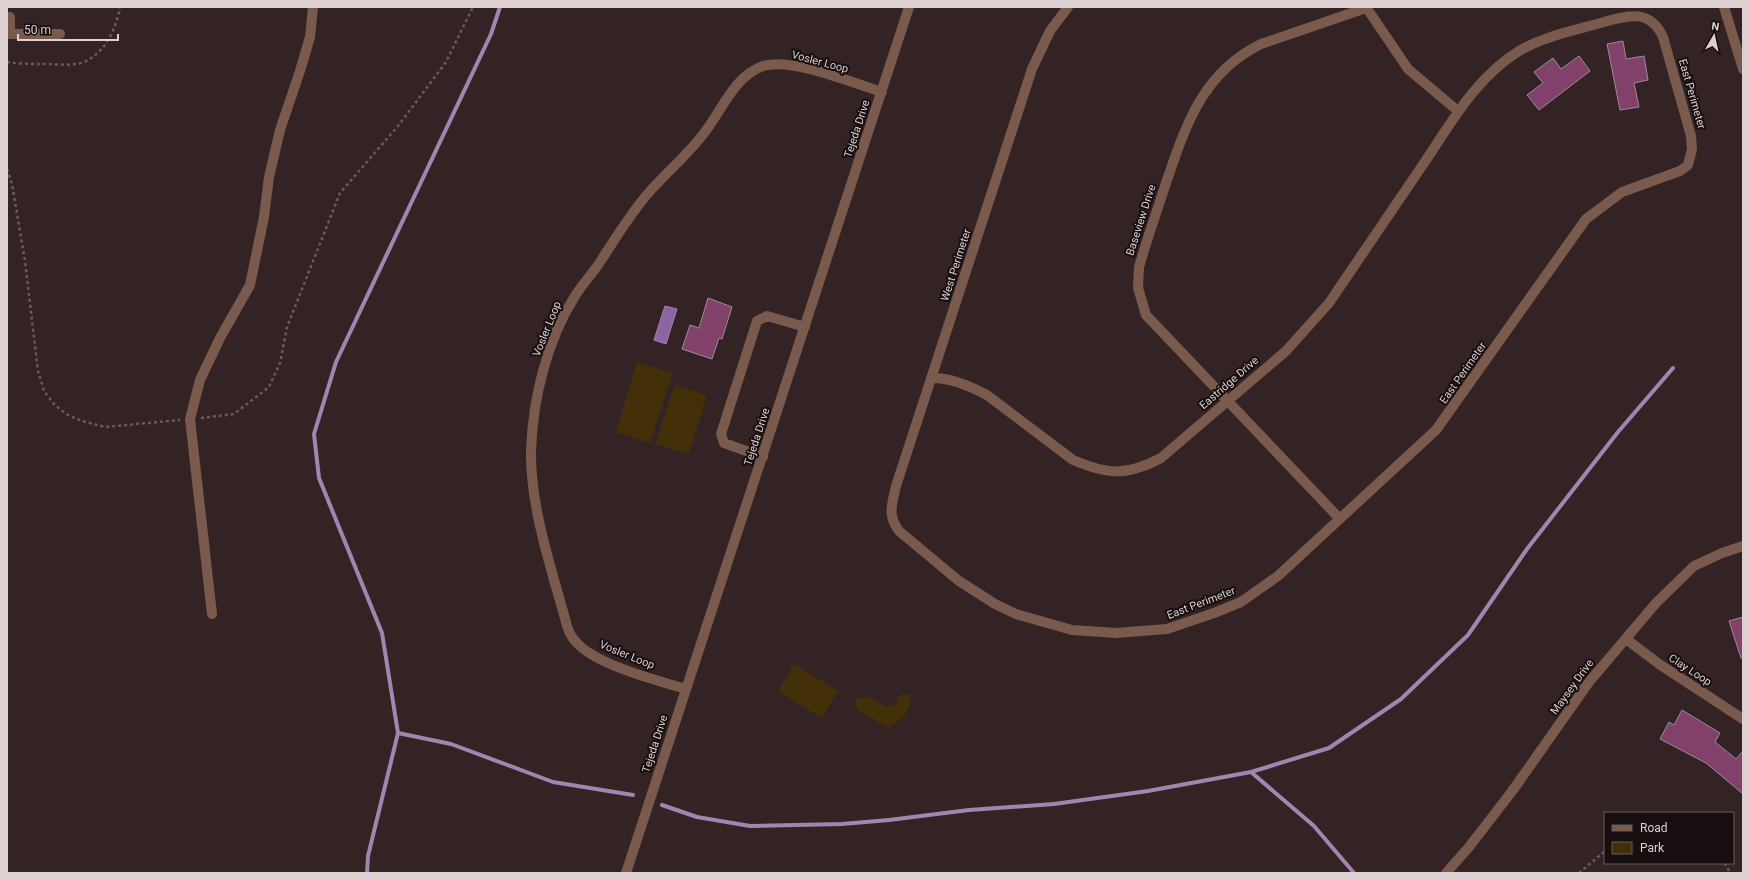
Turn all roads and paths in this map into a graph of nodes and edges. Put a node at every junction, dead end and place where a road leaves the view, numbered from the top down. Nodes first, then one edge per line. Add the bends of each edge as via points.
1 (120, 7) edge
2 (313, 7) edge
3 (474, 7) edge
4 (907, 7) edge
5 (1068, 7) edge
6 (1366, 7) edge
7 (1724, 7) edge
8 (10, 17) dead end
9 (8, 34) edge
10 (60, 34) dead end
11 (7, 62) edge
12 (1743, 69) edge
13 (882, 92) junction
14 (1458, 111) junction
15 (7, 169) edge
16 (805, 327) junction
17 (932, 378) junction
18 (1227, 400) junction
19 (190, 419) junction
20 (763, 457) junction
21 (1340, 519) junction
22 (904, 535) joint
23 (1743, 546) edge
24 (212, 614) dead end
25 (1626, 639) junction
26 (686, 690) junction
27 (1743, 719) edge
28 (1604, 852) edge
29 (1726, 864) edge
30 (626, 873) edge
31 (1446, 873) edge
32 (1579, 873) edge
33 (1730, 873) edge

1 - 11 path via 114,29 93,57 80,63 63,65
2 - 19 street via 310,37 280,130 269,177 264,217 250,285 200,380
3 - 19 path via 446,62 398,126 340,193 287,327 280,363 269,387 234,414
4 - 13 street, Tejeda Drive
5 - 17 street, West Perimeter via 1050,32 1032,69
6 - 14 street via 1408,69
6 - 18 street, Baseview Drive via 1246,51 1208,88 1195,106 1184,130 1145,245 1139,267 1138,288 1146,315
7 - 12 street
8 - 9 street
9 - 10 street
13 - 16 street, Tejeda Drive
13 - 26 street, Vosler Loop via 789,65 772,64 762,67 741,80 701,137 632,212 575,296 551,348 538,395 531,450 532,477 535,503 567,626 575,642 600,659
14 - 18 street, Eastridge Drive via 1329,303 1286,351
14 - 21 street, East Perimeter via 1492,72 1520,51 1543,40 1624,16 1647,18 1658,26 1663,37 1692,136 1690,158 1688,165 1680,172 1622,192 1586,219 1453,410 1436,430
15 - 19 path via 12,184 25,261 38,371 44,391 66,414 105,427
16 - 20 street, Tejeda Drive
16 - 20 street via 767,316 757,321 721,434 724,443
17 - 18 street, Eastridge Drive via 945,378 987,394 1073,460 1103,470 1120,472 1140,469 1161,458
17 - 22 street, West Perimeter via 896,486 890,514 893,523
18 - 21 street, Baseview Drive
19 - 24 street
20 - 26 street, Tejeda Drive
21 - 22 street, East Perimeter via 1278,576 1241,602 1167,629 1116,633 1072,630 1016,614 994,604 959,581
23 - 25 street, Maysey Drive via 1694,566 1656,603
25 - 27 street, Clay Loop via 1659,664
25 - 31 street, Maysey Drive via 1589,682 1513,790
26 - 30 street, Tejeda Drive
28 - 32 path
29 - 33 path

